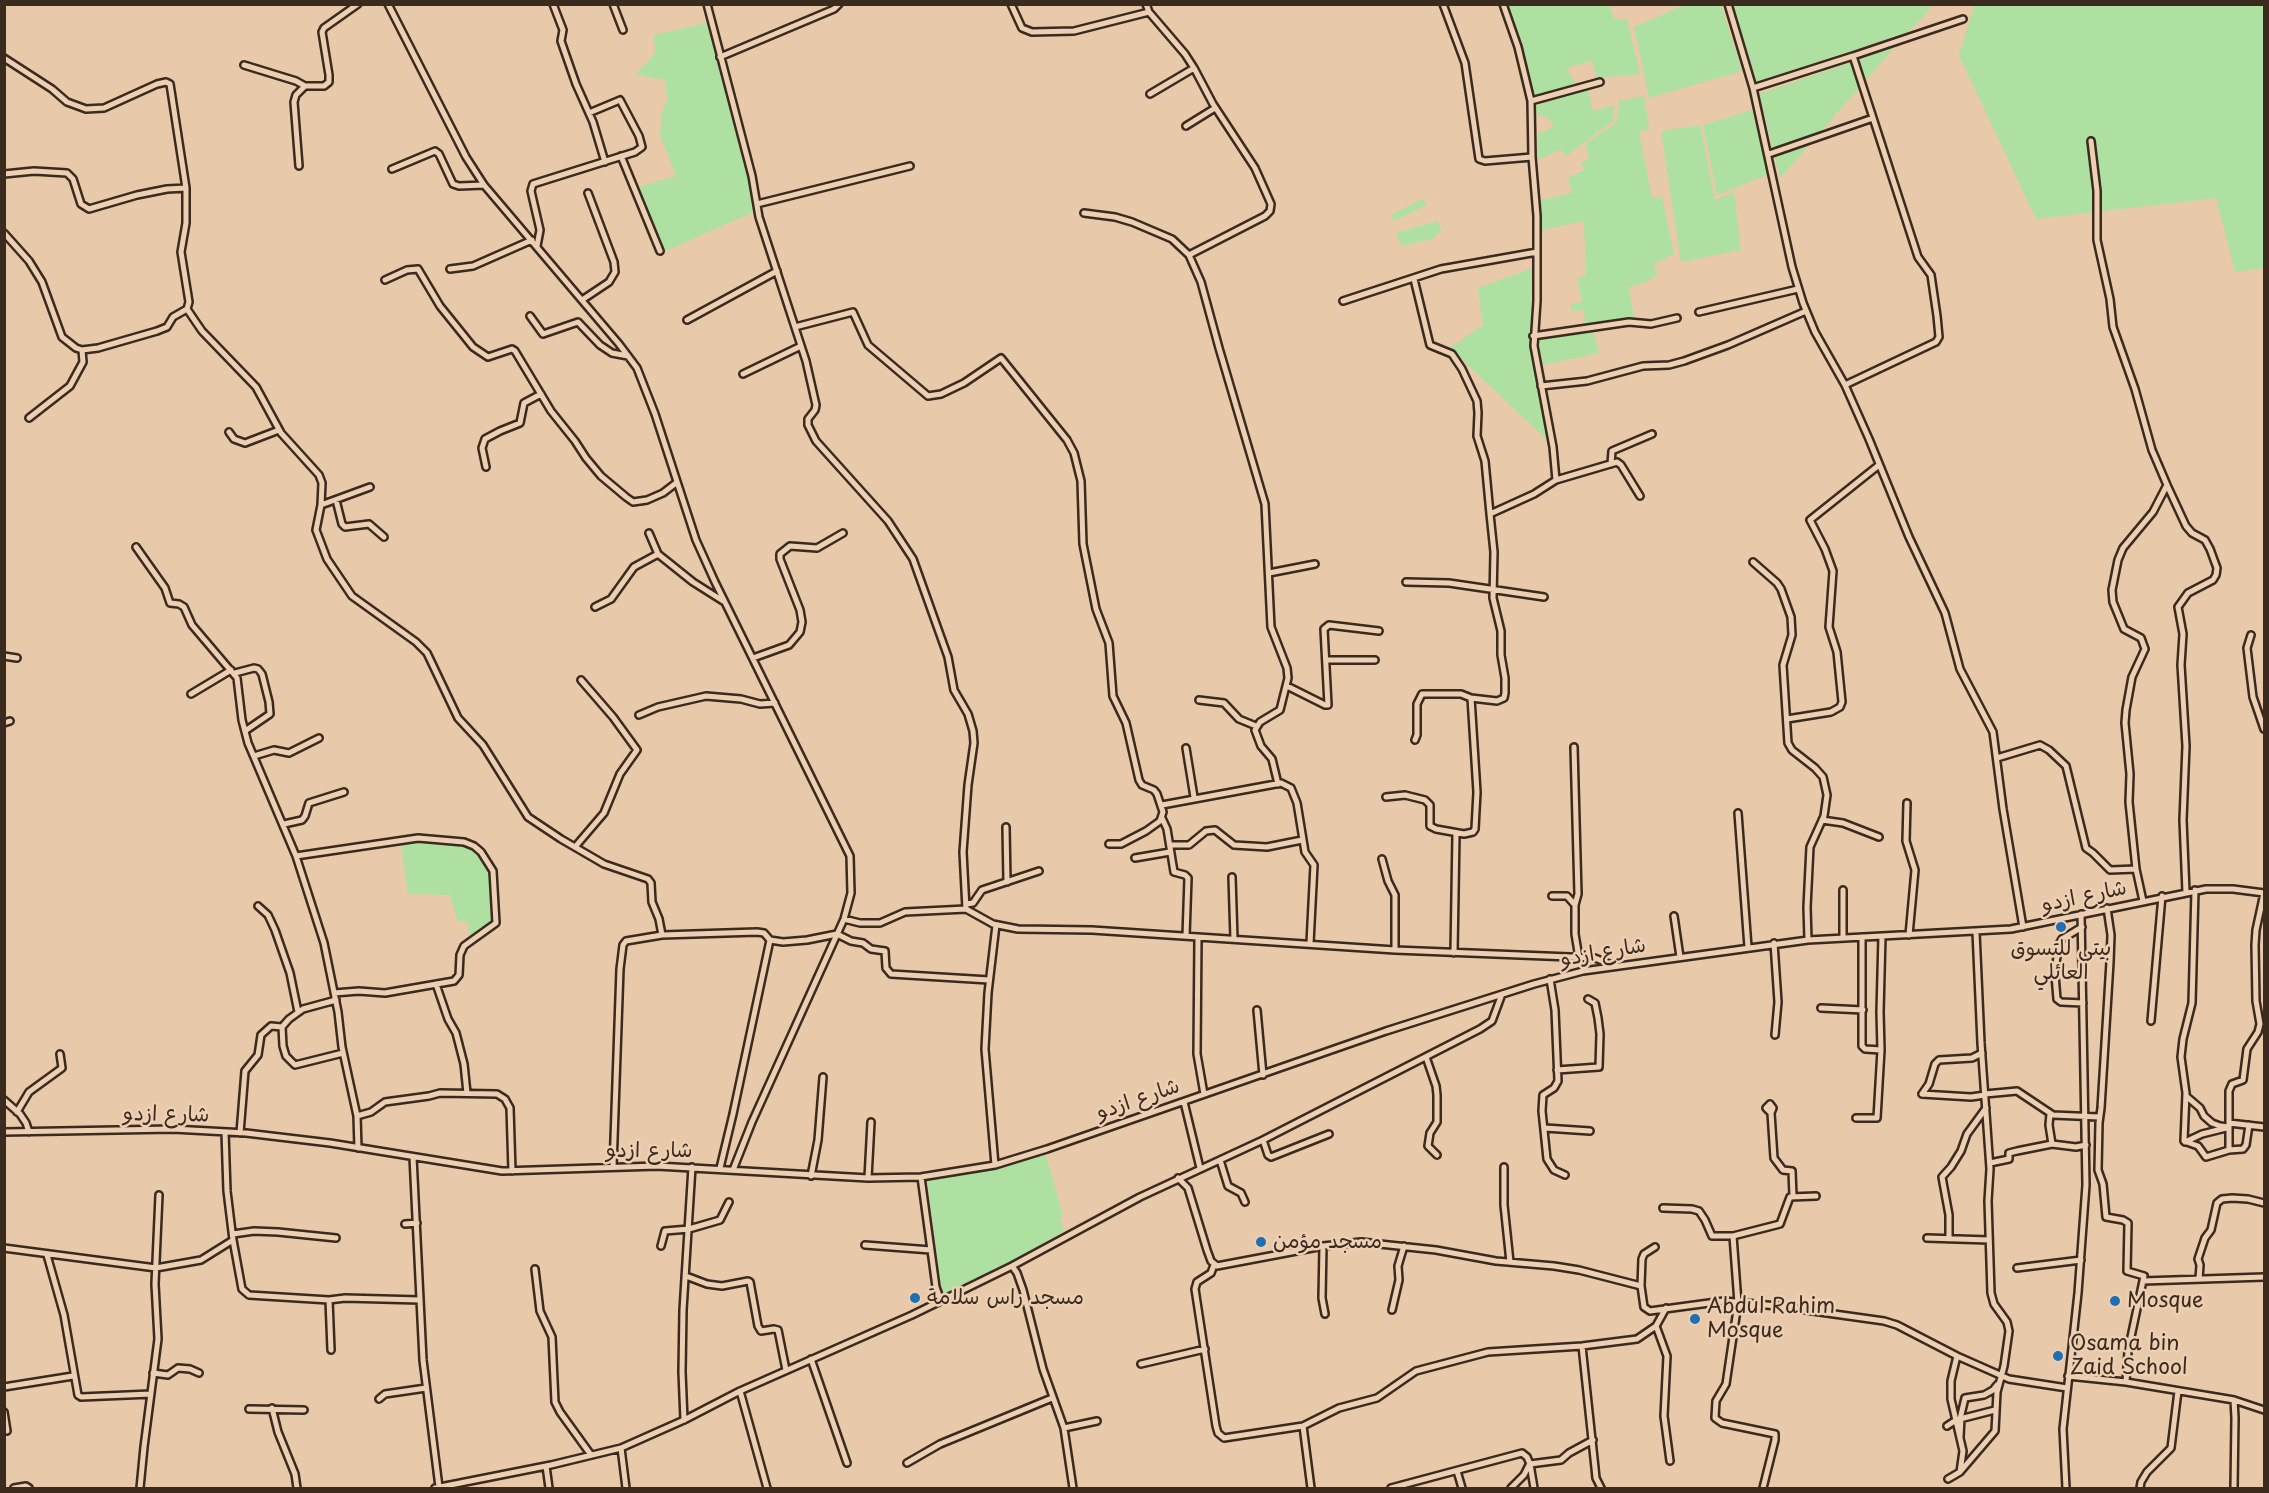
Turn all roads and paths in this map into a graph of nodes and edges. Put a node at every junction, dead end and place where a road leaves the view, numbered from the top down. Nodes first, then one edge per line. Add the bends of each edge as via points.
1 (358, 4) edge
2 (388, 4) edge
3 (553, 4) edge
4 (613, 4) edge
5 (707, 4) edge
6 (839, 4) edge
7 (1011, 4) edge
8 (1146, 4) edge
9 (1443, 4) edge
10 (1503, 4) edge
11 (1728, 4) edge
12 (1149, 12) junction
13 (1963, 20) dead end
14 (623, 30) dead end
15 (1853, 56) junction
16 (720, 57) junction
17 (4, 58) edge
18 (244, 65) dead end
19 (1194, 68) junction
20 (1600, 82) dead end
21 (305, 86) junction
22 (1753, 87) junction
23 (1150, 94) dead end
24 (1531, 101) junction
25 (1215, 108) junction
26 (589, 112) junction
27 (1873, 118) junction
28 (1185, 126) dead end
29 (2091, 141) dead end
30 (1769, 154) junction
31 (621, 156) junction
32 (1532, 157) junction
33 (605, 162) junction
34 (299, 166) dead end
35 (910, 166) dead end
36 (392, 169) dead end
37 (4, 174) edge
38 (484, 185) junction
39 (186, 188) junction
40 (588, 193) dead end
41 (757, 204) junction
42 (1084, 213) dead end
43 (4, 232) edge
44 (532, 240) junction
45 (537, 246) junction
46 (660, 251) dead end
47 (1537, 252) junction
48 (1189, 255) junction
49 (450, 269) dead end
50 (777, 271) junction
51 (1414, 279) junction
52 (385, 280) dead end
53 (1798, 289) junction
54 (582, 300) junction
55 (1343, 301) dead end
56 (187, 309) junction
57 (1806, 311) junction
58 (1699, 312) dead end
59 (530, 316) dead end
60 (1677, 318) dead end
61 (687, 320) dead end
62 (795, 327) junction
63 (1533, 336) junction
64 (801, 346) junction
65 (82, 350) junction
66 (628, 356) junction
67 (744, 374) dead end
68 (1845, 385) junction
69 (1541, 386) junction
70 (541, 394) junction
71 (29, 418) dead end
72 (279, 430) junction
73 (229, 432) dead end
74 (1652, 434) dead end
75 (1611, 464) junction
76 (1879, 465) junction
77 (486, 467) dead end
78 (1556, 480) junction
79 (676, 483) junction
80 (2167, 485) junction
81 (370, 487) dead end
82 (1640, 496) dead end
83 (336, 500) junction
84 (321, 505) junction
85 (1490, 514) junction
86 (649, 533) dead end
87 (843, 533) dead end
88 (384, 537) dead end
89 (136, 547) dead end
90 (658, 554) junction
91 (1753, 562) dead end
92 (1316, 564) dead end
93 (1269, 573) junction
94 (1406, 582) dead end
95 (1492, 590) junction
96 (1544, 597) dead end
97 (724, 601) junction
98 (595, 607) dead end
99 (1379, 631) dead end
100 (2251, 635) dead end
101 (4, 657) edge
102 (17, 658) dead end
103 (753, 658) junction
104 (1326, 660) junction
105 (1376, 660) dead end
106 (233, 671) junction
107 (581, 680) dead end
108 (1287, 686) junction
109 (191, 694) dead end
110 (1471, 698) junction
111 (1199, 700) dead end
112 (775, 703) junction
113 (639, 715) dead end
114 (1787, 719) junction
115 (1256, 726) junction
116 (2265, 729) edge
117 (245, 731) junction
118 (320, 738) dead end
119 (1415, 740) dead end
120 (1574, 747) dead end
121 (1186, 748) dead end
122 (254, 756) junction
123 (1997, 758) junction
124 (1278, 784) junction
125 (344, 792) dead end
126 (1194, 797) junction
127 (1386, 797) dead end
128 (1907, 803) dead end
129 (1162, 805) junction
130 (1738, 813) dead end
131 (1162, 818) junction
132 (1822, 820) junction
133 (284, 824) junction
134 (1006, 827) dead end
135 (1456, 834) junction
136 (1879, 837) dead end
137 (1302, 840) junction
138 (1109, 844) dead end
139 (575, 847) junction
140 (1170, 848) junction
141 (296, 856) junction
142 (1135, 858) dead end
143 (1382, 859) dead end
144 (2136, 869) junction
145 (1039, 871) dead end
146 (1232, 877) dead end
147 (1007, 882) junction
148 (1843, 890) dead end
149 (2195, 890) junction
150 (2186, 892) junction
151 (2264, 893) edge
152 (1552, 896) dead end
153 (2162, 896) junction
154 (2143, 901) junction
155 (1575, 905) junction
156 (258, 906) dead end
157 (966, 906) junction
158 (2108, 908) junction
159 (2081, 914) junction
160 (1674, 916) dead end
161 (844, 919) junction
162 (996, 925) junction
163 (2023, 927) junction
164 (2082, 927) junction
165 (1976, 932) junction
166 (837, 934) junction
167 (663, 935) junction
168 (1910, 935) junction
169 (1186, 936) junction
170 (1862, 936) junction
171 (1882, 936) junction
172 (1843, 937) junction
173 (1198, 938) junction
174 (1233, 939) junction
175 (770, 940) junction
176 (1808, 940) junction
177 (1774, 943) junction
178 (1310, 944) junction
179 (1748, 947) junction
180 (1395, 950) junction
181 (1454, 953) junction
182 (1680, 957) junction
183 (1579, 958) junction
184 (1613, 966) junction
185 (1550, 979) junction
186 (989, 980) junction
187 (436, 984) junction
188 (1502, 994) junction
189 (335, 996) junction
190 (1588, 999) dead end
191 (2083, 1003) junction
192 (1821, 1008) dead end
193 (1257, 1010) dead end
194 (1863, 1010) junction
195 (297, 1012) junction
196 (2151, 1022) dead end
197 (282, 1027) junction
198 (1775, 1035) dead end
199 (1881, 1050) junction
200 (343, 1053) junction
201 (1982, 1053) junction
202 (60, 1054) dead end
203 (1426, 1057) junction
204 (1557, 1070) junction
205 (1263, 1075) junction
206 (823, 1077) dead end
207 (467, 1094) junction
208 (1985, 1094) junction
209 (1204, 1095) junction
210 (2186, 1096) junction
211 (4, 1100) edge
212 (1184, 1102) junction
213 (1986, 1107) junction
214 (17, 1112) junction
215 (1771, 1113) dead end
216 (2050, 1114) junction
217 (357, 1116) junction
218 (2086, 1116) junction
219 (2099, 1116) junction
220 (1856, 1118) dead end
221 (871, 1122) dead end
222 (2229, 1125) junction
223 (2249, 1125) junction
224 (2265, 1127) edge
225 (1545, 1128) junction
226 (1590, 1131) dead end
227 (4, 1132) edge
228 (28, 1132) junction
229 (225, 1132) junction
230 (240, 1133) junction
231 (1329, 1134) dead end
232 (1263, 1140) junction
233 (2185, 1142) junction
234 (2052, 1144) junction
235 (2086, 1145) junction
236 (358, 1148) junction
237 (2229, 1150) junction
238 (1437, 1155) dead end
239 (413, 1157) junction
240 (1220, 1160) junction
241 (1990, 1163) junction
242 (995, 1165) junction
243 (613, 1167) junction
244 (692, 1167) junction
245 (1504, 1167) dead end
246 (720, 1168) junction
247 (1200, 1168) junction
248 (733, 1170) junction
249 (512, 1171) junction
250 (1565, 1175) dead end
251 (811, 1176) junction
252 (921, 1177) junction
253 (867, 1178) junction
254 (1178, 1178) junction
255 (159, 1195) dead end
256 (1793, 1196) junction
257 (1816, 1196) dead end
258 (729, 1202) dead end
259 (1245, 1202) dead end
260 (2265, 1203) edge
261 (1663, 1208) dead end
262 (417, 1223) junction
263 (405, 1224) dead end
264 (689, 1229) junction
265 (1733, 1236) junction
266 (233, 1237) junction
267 (336, 1238) dead end
268 (1927, 1238) dead end
269 (1949, 1239) junction
270 (1989, 1240) junction
271 (865, 1245) dead end
272 (661, 1246) dead end
273 (1323, 1246) junction
274 (1404, 1246) junction
275 (1655, 1247) dead end
276 (4, 1248) edge
277 (931, 1250) junction
278 (47, 1255) junction
279 (2081, 1260) junction
280 (1510, 1262) junction
281 (1214, 1264) junction
282 (1012, 1266) junction
283 (156, 1268) junction
284 (2017, 1268) dead end
285 (535, 1269) dead end
286 (686, 1276) junction
287 (2265, 1277) edge
288 (2199, 1279) junction
289 (2143, 1281) junction
290 (1641, 1286) junction
291 (329, 1300) junction
292 (420, 1300) junction
293 (941, 1301) junction
294 (1738, 1303) junction
295 (1666, 1308) junction
296 (1392, 1310) dead end
297 (1325, 1314) dead end
298 (1656, 1326) junction
299 (1582, 1346) junction
300 (1205, 1349) junction
301 (331, 1350) dead end
302 (1957, 1356) junction
303 (811, 1359) junction
304 (1142, 1364) dead end
305 (786, 1370) junction
306 (153, 1373) junction
307 (199, 1373) dead end
308 (73, 1376) junction
309 (2068, 1376) junction
310 (2001, 1378) junction
311 (2126, 1382) junction
312 (4, 1388) edge
313 (426, 1388) junction
314 (2067, 1388) junction
315 (741, 1391) junction
316 (2178, 1391) junction
317 (151, 1394) junction
318 (1052, 1398) junction
319 (1965, 1398) junction
320 (379, 1399) dead end
321 (1951, 1399) junction
322 (2234, 1400) junction
323 (272, 1408) junction
324 (249, 1409) dead end
325 (304, 1410) dead end
326 (1995, 1410) junction
327 (2265, 1410) edge
328 (4, 1412) edge
329 (1958, 1419) junction
330 (684, 1420) junction
331 (1097, 1420) dead end
332 (1303, 1426) junction
333 (1947, 1426) dead end
334 (1064, 1428) junction
335 (7, 1431) dead end
336 (1593, 1440) junction
337 (621, 1448) junction
338 (591, 1455) junction
339 (1670, 1461) dead end
340 (847, 1463) dead end
341 (907, 1463) dead end
342 (1530, 1464) junction
343 (546, 1466) junction
344 (1457, 1471) junction
345 (1960, 1472) junction
346 (1948, 1479) dead end
347 (14, 1488) edge
348 (29, 1488) edge
349 (140, 1488) edge
350 (297, 1488) edge
351 (437, 1488) edge
352 (549, 1488) edge
353 (626, 1488) edge
354 (767, 1488) edge
355 (1073, 1488) edge
356 (1311, 1488) edge
357 (1391, 1488) edge
358 (1462, 1488) edge
359 (1511, 1488) edge
360 (1534, 1488) edge
361 (1601, 1488) edge
362 (1763, 1488) edge
363 (2066, 1488) edge
364 (2140, 1488) edge
365 (2234, 1488) edge

1 - 21 street via 322,32 329,82 324,86
2 - 38 street
3 - 26 street via 563,30 561,41
4 - 14 street
5 - 16 street
6 - 16 street
7 - 12 street via 1022,28 1032,32 1074,31
8 - 12 street
9 - 32 street via 1465,63 1479,159
10 - 24 street
11 - 22 street
12 - 19 street
13 - 15 street
15 - 22 street
15 - 27 street
16 - 41 street
17 - 39 street via 67,102 86,109 104,108 157,84 170,84
18 - 21 street
19 - 23 street
19 - 25 street
20 - 24 street
21 - 34 street via 294,102
22 - 30 street
24 - 32 street
25 - 28 street
25 - 48 street via 1255,168 1271,204 1270,211
26 - 31 street via 622,102 642,145
26 - 33 street
27 - 30 street
27 - 68 street via 1918,257 1930,275 1938,337 1931,346
29 - 80 street via 2097,240 2113,327
30 - 53 street
31 - 33 street
31 - 46 street
32 - 47 street
33 - 45 street via 533,184 531,191 540,230
35 - 41 street
36 - 38 street via 435,151 453,184
37 - 39 street via 67,172 81,204 89,209 137,195
38 - 44 street
39 - 56 street via 181,252
40 - 54 street via 615,272 609,282
41 - 50 street
42 - 48 street via 1115,217 1160,233
43 - 65 street via 42,282 62,337
44 - 45 street
44 - 49 street via 473,266
45 - 54 street
47 - 51 street via 1442,269
47 - 63 street
48 - 93 street via 1202,282 1265,504
50 - 61 street
50 - 62 street
51 - 55 street
51 - 85 street via 1431,345 1452,354 1477,401 1477,436 1485,461
52 - 70 street via 418,269 467,342 488,357 515,351
53 - 57 street
53 - 58 street
54 - 66 street
56 - 65 street via 157,331
56 - 72 street via 202,331 255,387
57 - 68 street
57 - 69 street via 1684,361
59 - 66 street via 543,333 578,322 600,345 612,353
60 - 63 street
62 - 64 street
62 - 129 street via 853,312 868,345 928,396 964,383 1001,358 1046,412 1074,453 1081,481 1083,544 1096,609 1109,643 1113,696 1126,723 1139,780 1154,790
63 - 69 street
64 - 67 street
64 - 157 street via 816,405 808,419 810,431 888,521 913,559 948,657 954,690 968,714 974,743 963,852
65 - 71 street via 83,362 70,386
66 - 79 street via 647,392
68 - 76 street
69 - 78 street
70 - 77 street via 524,403 520,423 485,439 482,448
70 - 79 street via 601,476 633,502 663,493
72 - 73 street via 245,443
72 - 84 street via 319,475
74 - 75 street via 1612,451
75 - 78 street
75 - 82 street via 1621,465
76 - 114 street via 1810,520 1833,571 1829,627 1837,652 1842,702 1831,712
76 - 123 street via 1945,613 1960,669 1993,732
78 - 85 street
79 - 97 street
80 - 144 street via 2152,512 2123,548 2112,590 2124,629 2141,638 2145,649 2132,677 2126,710
80 - 150 street via 2186,526 2205,540 2217,568 2213,580 2188,593 2178,607 2183,634
81 - 83 street
83 - 84 street
83 - 88 street via 345,527 369,524
84 - 139 street via 316,530 319,540 352,596 427,653 458,718 483,745 528,817
85 - 95 street
86 - 90 street
87 - 103 street via 816,548 790,546 780,554 800,610 800,632 789,645
89 - 106 street via 165,588 170,603 184,607 192,625
90 - 97 street
90 - 98 street via 634,567 611,599
91 - 114 street via 1776,583 1791,617 1792,635 1784,659
92 - 93 street
93 - 108 street via 1271,627 1287,668
94 - 95 street
95 - 96 street
95 - 110 street via 1501,631 1504,698
97 - 103 street
99 - 104 street via 1326,626
100 - 116 street via 2247,648 2253,697
101 - 102 street
103 - 112 street
104 - 105 street
104 - 108 street via 1328,705
106 - 109 street
106 - 117 street
106 - 117 street via 258,669 269,702 270,714
107 - 139 street via 637,750 620,774 604,813
108 - 115 street via 1280,710
110 - 119 street via 1461,694 1422,694 1417,704
110 - 135 street via 1475,823 1473,832
111 - 115 street via 1224,703 1239,719
112 - 113 street via 706,696
112 - 161 street via 850,856 850,893
114 - 132 street via 1792,750 1823,777 1827,795
115 - 124 street via 1261,746 1272,759
117 - 122 street
118 - 122 street via 289,753 274,750
120 - 155 street via 1578,894
121 - 126 street
122 - 133 street
123 - 144 street via 2040,745 2049,750 2066,766 2086,848 2110,870
123 - 163 street
124 - 126 street
124 - 137 street via 1286,784 1293,791
125 - 133 street via 309,803 302,820
126 - 129 street
127 - 135 street via 1405,795 1425,800 1430,805 1430,826
128 - 168 street via 1906,841 1915,870
129 - 131 street
130 - 179 street
131 - 138 street via 1121,844
131 - 140 street
132 - 136 street via 1847,824
132 - 176 street via 1810,847
133 - 141 street
134 - 147 street
135 - 181 street
137 - 140 street via 1267,847 1234,845 1215,830 1206,831 1189,845
137 - 178 street via 1314,865
139 - 167 street via 616,870 648,879
140 - 142 street
140 - 169 street via 1174,872 1188,878
141 - 187 street via 418,838 464,842 481,852 493,871 496,923 464,946 458,978
141 - 189 street via 324,943
143 - 180 street via 1395,895
144 - 154 street
145 - 147 street
146 - 174 street
147 - 157 street via 982,890
148 - 172 street
149 - 150 street, شارع ازدو
149 - 151 street, شارع ازدو
149 - 210 street via 2192,1003 2181,1058
150 - 153 street, شارع ازدو
151 - 222 street via 2255,945 2260,1028 2247,1049 2242,1080 2230,1088
152 - 155 street via 1567,896
153 - 154 street, شارع ازدو
153 - 196 street
154 - 158 street, شارع ازدو
155 - 183 street
156 - 195 street via 275,930 290,973
157 - 161 street via 905,912 880,923
157 - 162 street
158 - 159 street, شارع ازدو
158 - 219 street via 2110,962
159 - 163 street, شارع ازدو
159 - 164 street
160 - 182 street
161 - 166 street
162 - 169 street via 1018,930
162 - 186 street
163 - 165 street, شارع ازدو
164 - 191 street
164 - 191 street via 2062,939 2058,946 2055,975 2057,999
165 - 168 street, شارع ازدو
165 - 201 street
166 - 175 street via 807,940
166 - 186 street via 885,951 886,968 891,974
166 - 248 street
167 - 175 street via 758,932
167 - 243 street via 630,939 623,945
168 - 171 street, شارع ازدو
169 - 173 street
170 - 171 street, شارع ازدو
170 - 172 street, شارع ازدو
170 - 194 street
171 - 199 street
172 - 176 street, شارع ازدو
173 - 174 street
173 - 209 street via 1197,1054
174 - 178 street
175 - 246 street
176 - 177 street, شارع ازدو
177 - 179 street, شارع ازدو
177 - 198 street via 1778,1002
178 - 180 street
179 - 182 street, شارع ازدو
180 - 181 street
181 - 183 street
182 - 184 street, شارع ازدو
183 - 184 street via 1595,958
184 - 185 street, شارع ازدو
185 - 188 street, شارع ازدو
185 - 204 street
186 - 242 street via 985,1049
187 - 189 street
187 - 207 street via 456,1033
188 - 203 street via 1492,1021
188 - 205 street, شارع ازدو
189 - 195 street
189 - 200 street
190 - 204 street via 1595,1003 1598,1018 1599,1067
191 - 218 street
192 - 194 street
193 - 205 street
194 - 199 street via 1862,1046
195 - 197 street
197 - 200 street via 286,1056 295,1065
197 - 230 street via 271,1026 261,1035 258,1055 245,1071
199 - 220 street via 1877,1118
200 - 217 street
201 - 208 street
201 - 208 street via 1972,1058 1939,1060 1922,1094
202 - 214 street via 62,1068 29,1092
203 - 232 street
203 - 238 street via 1437,1095 1437,1122 1428,1146
204 - 225 street via 1556,1085 1543,1095
205 - 209 street, شارع ازدو
206 - 251 street
207 - 217 street via 440,1092 393,1100
207 - 249 street via 497,1094 508,1103
208 - 213 street
208 - 216 street via 2017,1091
209 - 212 street, شارع ازدو
210 - 222 street via 2212,1123
210 - 233 street
211 - 214 street
212 - 242 street, شارع ازدو
212 - 247 street
213 - 241 street
213 - 269 street via 1942,1177
214 - 228 street
215 - 256 street via 1774,1158 1783,1170 1792,1171
216 - 218 street
216 - 234 street
217 - 236 street
218 - 219 street
218 - 235 street
219 - 289 street via 2098,1170 2105,1215 2128,1223 2126,1268 2144,1276
221 - 253 street
222 - 223 street
222 - 233 street
222 - 237 street
223 - 224 street
223 - 237 street via 2245,1148
225 - 226 street
225 - 250 street via 1549,1165
227 - 228 street, شارع ازدو
228 - 229 street, شارع ازدو
229 - 230 street, شارع ازدو
229 - 266 street
230 - 236 street, شارع ازدو
231 - 232 street via 1271,1156
232 - 240 street
233 - 237 street via 2198,1146 2206,1157
234 - 235 street
234 - 241 street via 2017,1150 2009,1153 2008,1159
235 - 279 street
236 - 239 street, شارع ازدو
239 - 249 street, شارع ازدو
239 - 262 street
240 - 247 street
240 - 259 street via 1228,1186 1241,1193
241 - 270 street
242 - 252 street, شارع ازدو
243 - 244 street, شارع ازدو
243 - 249 street, شارع ازدو
244 - 246 street, شارع ازدو
244 - 264 street
245 - 280 street
246 - 248 street, شارع ازدو
247 - 254 street
248 - 251 street, شارع ازدو
251 - 253 street, شارع ازدو
252 - 253 street, شارع ازدو
252 - 277 street
254 - 281 street via 1188,1188
254 - 282 street
255 - 283 street
256 - 257 street
256 - 265 street via 1788,1199 1780,1224
258 - 264 street via 720,1220
260 - 288 street via 2232,1198 2217,1203 2198,1259
261 - 265 street via 1699,1211 1712,1236
262 - 263 street
262 - 292 street
264 - 272 street via 664,1231
264 - 286 street
265 - 294 street
266 - 267 street via 254,1231
266 - 283 street via 201,1260
266 - 291 street via 245,1293
268 - 269 street
269 - 270 street
270 - 310 street via 1991,1298 2009,1331
271 - 277 street
273 - 274 street via 1361,1242
273 - 281 street via 1225,1266
273 - 297 street
274 - 280 street
274 - 296 street
275 - 290 street via 1642,1259
276 - 278 street
277 - 293 street
278 - 283 street
278 - 308 street via 64,1315
279 - 284 street
279 - 309 street
280 - 290 street via 1579,1270
281 - 300 street via 1211,1273 1195,1285
282 - 293 street
282 - 318 street via 1023,1290
283 - 306 street via 158,1339
285 - 338 street via 540,1311 552,1337 555,1402
286 - 305 street via 722,1286 750,1282 758,1326 761,1331 778,1330
286 - 330 street via 681,1372
287 - 288 street
288 - 289 street
289 - 311 street via 2128,1352
290 - 295 street via 1646,1310
291 - 292 street
291 - 301 street
292 - 313 street
293 - 303 street
294 - 295 street
294 - 302 street via 1884,1321
294 - 362 street via 1726,1384 1716,1401 1715,1418 1722,1423 1775,1434
295 - 298 street
298 - 299 street via 1637,1339
298 - 339 street via 1667,1356 1664,1416
299 - 332 street via 1488,1352 1416,1371 1377,1398 1339,1408
299 - 336 street
300 - 304 street
300 - 332 street via 1221,1437
302 - 310 street
302 - 321 street
303 - 305 street
303 - 340 street
305 - 315 street
306 - 307 street via 168,1375 178,1368
306 - 317 street
308 - 312 street
308 - 317 street via 76,1393 81,1397
309 - 311 street
309 - 314 street
310 - 314 street
310 - 319 street via 1984,1395
310 - 326 street
311 - 316 street
313 - 320 street via 385,1394
313 - 351 street
314 - 363 street via 2063,1429
315 - 330 street
315 - 354 street
316 - 322 street
316 - 364 street via 2171,1448 2146,1472
317 - 349 street
318 - 334 street
318 - 341 street via 940,1444
319 - 321 street
319 - 329 street
321 - 329 street
322 - 327 street
322 - 365 street
323 - 324 street
323 - 325 street
323 - 350 street
326 - 329 street
326 - 345 street via 1995,1431
328 - 335 street
329 - 333 street
329 - 345 street via 1963,1451
330 - 337 street
331 - 334 street
332 - 356 street
334 - 355 street
336 - 342 street via 1561,1460
336 - 361 street via 1596,1478
337 - 338 street
337 - 353 street
338 - 343 street
342 - 344 street via 1522,1453
342 - 359 street
342 - 360 street
343 - 351 street
343 - 352 street
344 - 357 street
344 - 358 street
345 - 346 street
347 - 348 street

